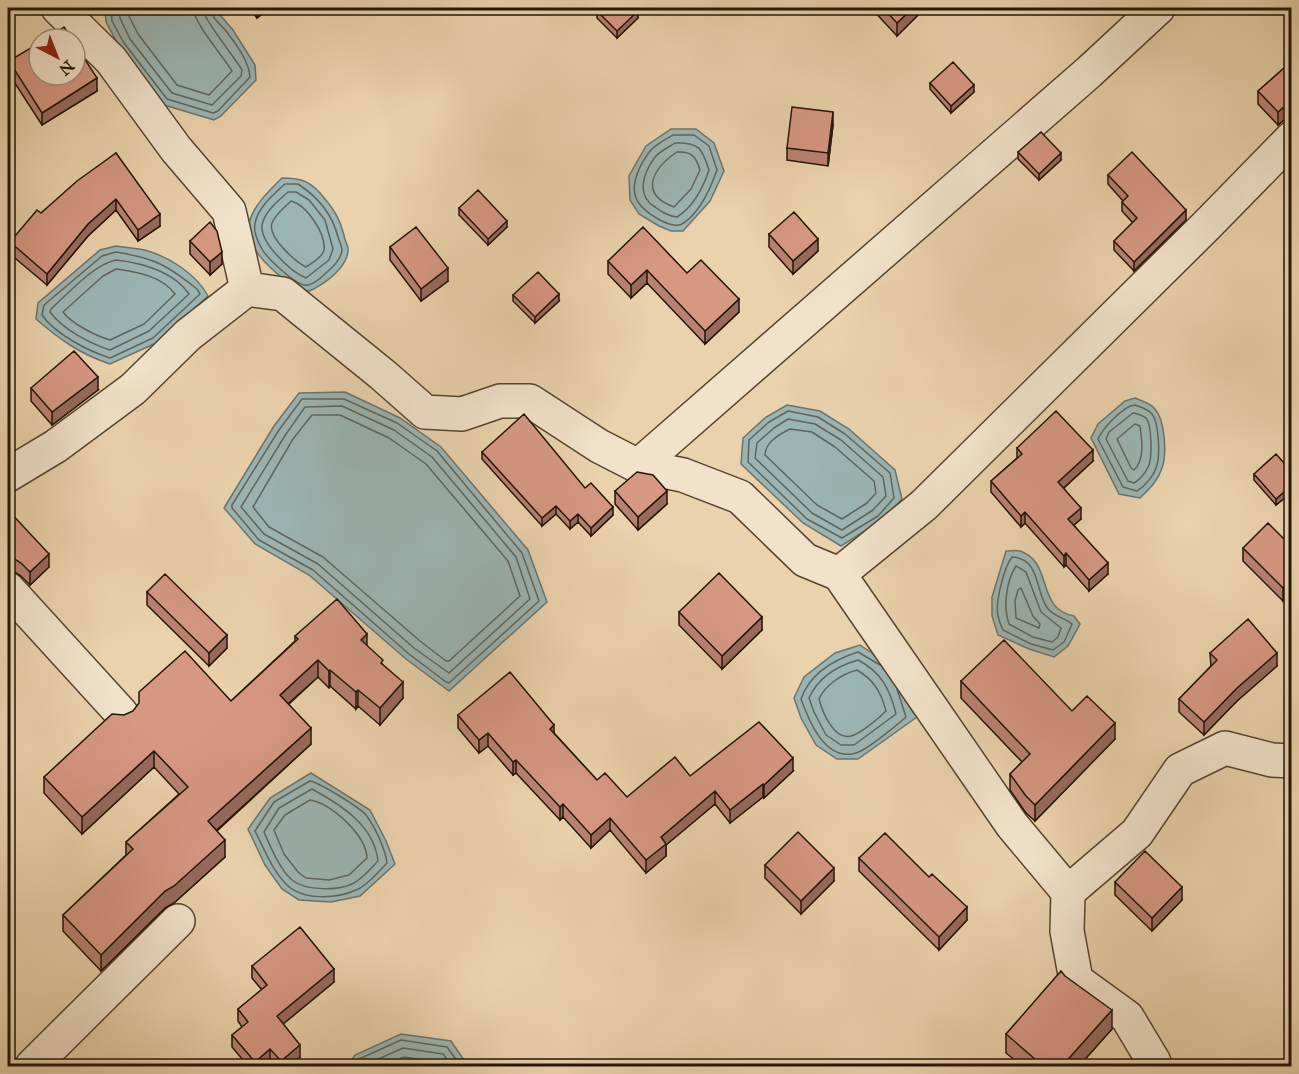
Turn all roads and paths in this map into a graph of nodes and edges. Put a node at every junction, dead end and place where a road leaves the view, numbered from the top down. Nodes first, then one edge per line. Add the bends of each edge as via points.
1 (58, 8) edge
2 (1158, 8) edge
3 (1292, 138) edge
4 (247, 289) junction
5 (638, 466) junction
6 (8, 475) edge
7 (839, 574) junction
8 (8, 589) edge
9 (121, 713) edge
10 (1292, 761) edge
11 (1068, 892) junction
12 (178, 921) dead end
13 (32, 1066) edge
14 (1154, 1066) edge

1 - 4 street via 111,60 176,149 228,211
2 - 5 street
3 - 7 street via 924,505
4 - 5 street via 283,294 425,412 462,414 500,401 530,401
4 - 6 street via 188,335 133,389 56,447
5 - 7 street via 683,476 740,497 805,560
7 - 11 street via 1012,825
8 - 9 street
10 - 11 street via 1225,748 1180,770 1137,833
11 - 14 street via 1067,931 1076,980 1126,1017
12 - 13 street

